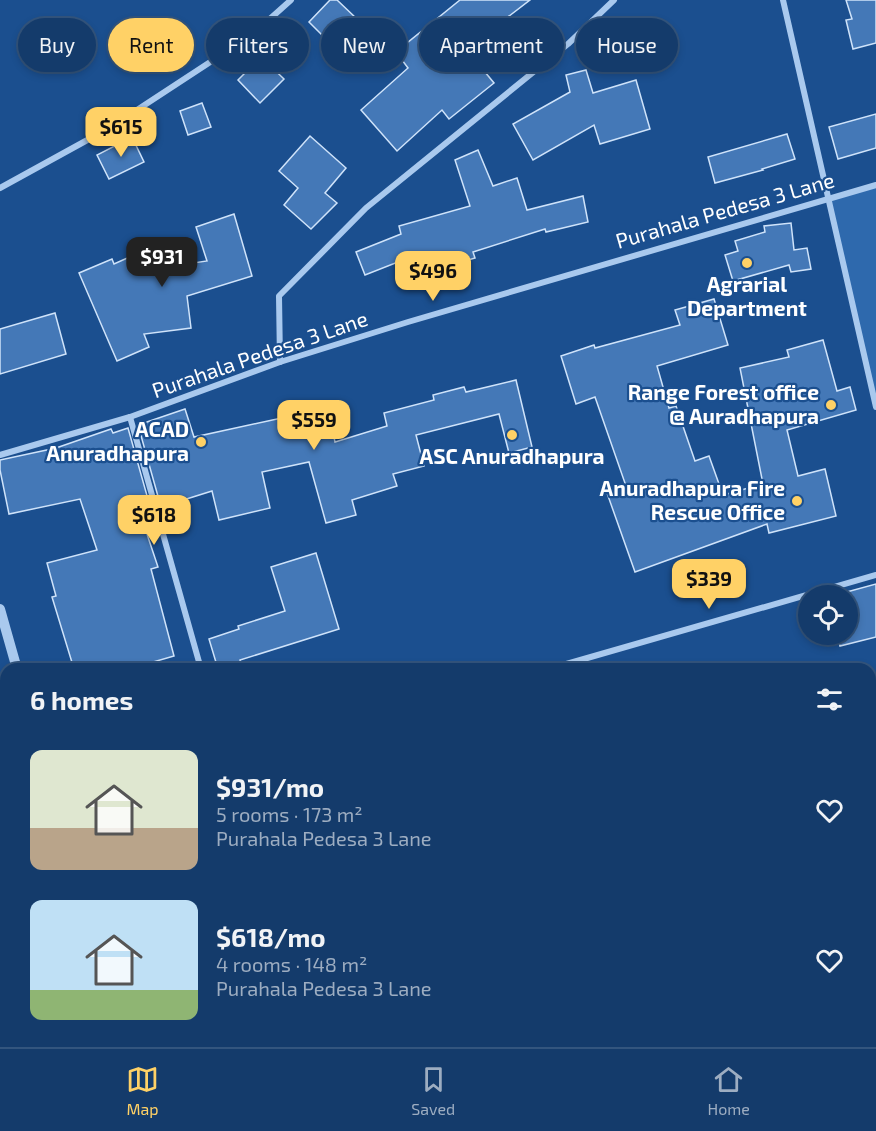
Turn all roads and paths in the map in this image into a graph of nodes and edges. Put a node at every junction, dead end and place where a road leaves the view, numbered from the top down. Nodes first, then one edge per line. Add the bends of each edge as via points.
1 (291, 0) edge
2 (614, 0) edge
3 (783, 0) edge
4 (876, 185) edge
5 (0, 188) edge
6 (827, 198) junction
7 (280, 362) junction
8 (876, 407) edge
9 (130, 417) junction
10 (0, 455) edge
11 (876, 575) edge
12 (0, 609) edge
13 (15, 663) edge
14 (199, 663) edge
15 (570, 663) edge

1 - 5 street via 253,34 111,127
2 - 7 street via 568,45 366,208 279,296
3 - 6 street
4 - 6 street, Purahala Pedesa 3 Lane
6 - 7 street, Purahala Pedesa 3 Lane
6 - 8 street
7 - 9 street, Purahala Pedesa 3 Lane
9 - 10 street, Purahala Pedesa 3 Lane
9 - 14 street
11 - 15 street
12 - 13 street

